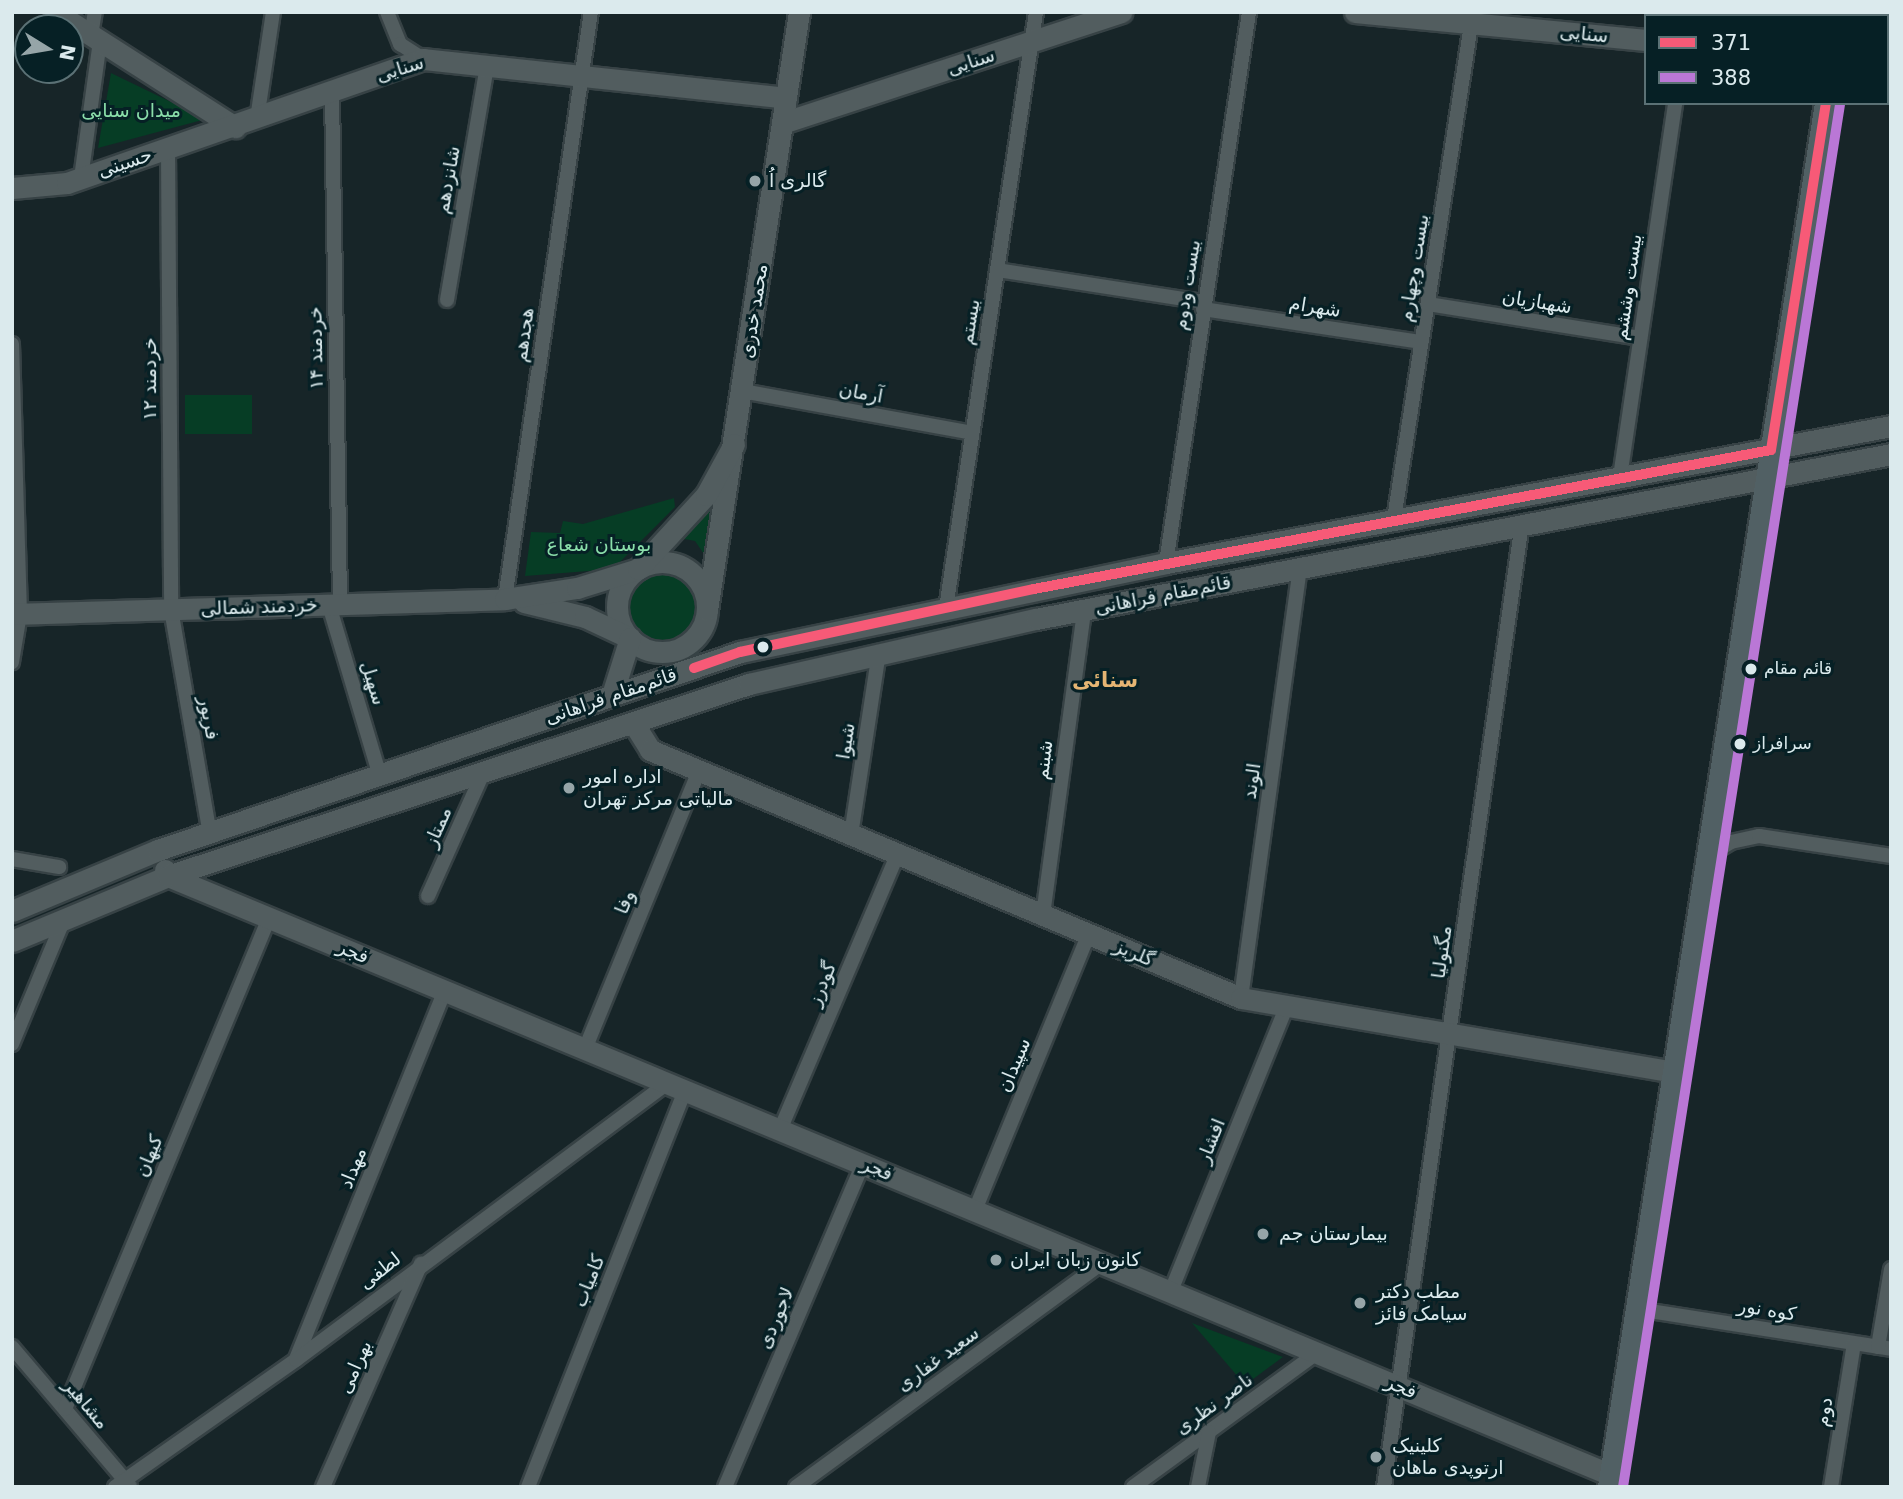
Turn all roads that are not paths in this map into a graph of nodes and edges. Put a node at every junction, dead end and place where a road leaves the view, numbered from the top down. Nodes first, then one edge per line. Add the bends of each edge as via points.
1 (55, 12) edge
2 (95, 12) edge
3 (273, 12) edge
4 (387, 12) edge
5 (591, 12) edge
6 (799, 12) edge
7 (1036, 12) edge
8 (1121, 12) edge
9 (1249, 12) edge
10 (1355, 12) edge
11 (1472, 18) edge
12 (96, 38) junction
13 (1644, 40) edge
14 (1032, 42) junction
15 (423, 59) junction
16 (487, 66) junction
17 (581, 76) junction
18 (332, 92) junction
19 (786, 98) junction
20 (1675, 105) edge
21 (1826, 105) edge
22 (257, 119) junction
23 (782, 123) junction
24 (235, 127) junction
25 (168, 149) junction
26 (81, 178) junction
27 (12, 188) edge
28 (997, 270) junction
29 (447, 300) dead end
30 (1427, 304) junction
31 (1203, 306) junction
32 (1640, 338) junction
33 (1422, 342) junction
34 (12, 344) edge
35 (742, 391) junction
36 (1891, 426) edge
37 (972, 433) junction
38 (734, 444) junction
39 (1771, 450) junction
40 (1891, 454) edge
41 (1620, 477) junction
42 (1767, 478) junction
43 (1394, 519) junction
44 (1522, 523) junction
45 (1166, 563) junction
46 (1300, 568) junction
47 (638, 569) junction
48 (505, 599) junction
49 (334, 604) junction
50 (946, 608) junction
51 (171, 609) junction
52 (1084, 610) junction
53 (16, 614) edge
54 (706, 618) junction
55 (630, 638) junction
56 (879, 652) junction
57 (12, 662) edge
58 (694, 668) junction
59 (612, 695) junction
60 (701, 701) junction
61 (635, 724) junction
62 (699, 771) junction
63 (379, 773) junction
64 (483, 773) junction
65 (209, 834) junction
66 (851, 835) junction
67 (158, 850) junction
68 (898, 854) junction
69 (1708, 856) junction
70 (1891, 856) edge
71 (12, 859) edge
72 (59, 867) dead end
73 (168, 876) junction
74 (428, 896) dead end
75 (12, 911) edge
76 (1044, 915) junction
77 (269, 918) junction
78 (64, 919) junction
79 (1089, 934) junction
80 (12, 940) edge
81 (445, 991) junction
82 (1241, 998) junction
83 (1287, 1006) junction
84 (1450, 1035) junction
85 (12, 1044) edge
86 (585, 1049) junction
87 (1674, 1072) junction
88 (676, 1086) junction
89 (780, 1129) junction
90 (863, 1163) junction
91 (975, 1210) junction
92 (422, 1263) junction
93 (1102, 1263) junction
94 (1891, 1269) edge
95 (1171, 1291) junction
96 (1637, 1308) junction
97 (1854, 1343) junction
98 (1885, 1348) edge
99 (1318, 1352) junction
100 (15, 1354) edge
101 (296, 1360) junction
102 (1400, 1386) junction
103 (65, 1409) junction
104 (1209, 1432) junction
105 (1610, 1481) edge
106 (124, 1484) edge
107 (323, 1487) edge
108 (528, 1487) edge
109 (725, 1487) edge
110 (796, 1487) edge
111 (1133, 1487) edge
112 (1198, 1487) edge
113 (1384, 1487) edge
114 (1831, 1487) edge

1 - 12 street
2 - 12 street
3 - 22 street
4 - 15 street via 400,44
5 - 17 street, هجدهم
6 - 19 street, محمد خدری
7 - 14 street, بیستم
8 - 14 street, سنایی
9 - 31 street, بیست ودوم
10 - 11 street, سنایی
11 - 13 street, سنایی
11 - 30 street, بیست وچهارم
12 - 24 street
12 - 26 street
14 - 23 street, سنایی
14 - 28 street, بیستم
15 - 16 street, سنایی
15 - 18 street, سنایی
16 - 17 street, سنایی
16 - 29 street, شانزدهم
17 - 19 street, سنایی
17 - 48 street, هجدهم
18 - 22 street, سنایی
18 - 49 street, خردمند ۱۴
19 - 23 street, محمد خدری
20 - 32 street, بیست وششم
21 - 39 main road
22 - 24 street, سنایی
23 - 35 street, محمد خدری
24 - 25 street, حسینی
25 - 26 street, حسینی
25 - 51 street, خردمند ۱۲
26 - 27 street, حسینی via 54,186
28 - 31 street, شهرام
28 - 37 street, بیستم
30 - 32 street, شهبازیان
30 - 33 street, بیست وچهارم
31 - 33 street, شهرام
31 - 45 street, بیست ودوم
32 - 41 street, بیست وششم
33 - 43 street, بیست وچهارم
34 - 53 street
35 - 37 street, آرمان
35 - 38 street, محمد خدری
36 - 39 street, قائم‌مقام فراهانی
37 - 50 street, بیستم
38 - 47 street via 706,495
38 - 54 street, محمد خدری
39 - 41 street, قائم‌مقام فراهانی
39 - 42 main road
40 - 42 street, قائم‌مقام فراهانی
41 - 43 street, قائم‌مقام فراهانی
42 - 44 street, قائم‌مقام فراهانی
42 - 69 main road
43 - 45 street, قائم‌مقام فراهانی
44 - 46 street, قائم‌مقام فراهانی
44 - 84 street, مگنولیا
45 - 50 street, قائم‌مقام فراهانی
46 - 52 street, قائم‌مقام فراهانی
46 - 82 street, الوند
47 - 48 street, خردمند شمالی via 577,588
47 - 54 street via 658,563 679,565 701,583
47 - 55 street via 628,578 618,602 618,615
48 - 49 street, خردمند شمالی
48 - 55 street, خردمند شمالی via 572,613
49 - 51 street, خردمند شمالی
49 - 63 street, سهیل
50 - 58 street, قائم‌مقام فراهانی via 740,652
51 - 53 street, خردمند شمالی
51 - 65 street, فریور
52 - 56 street, قائم‌مقام فراهانی
52 - 76 street, شبنم
53 - 57 street
54 - 55 street via 697,637 676,650 651,651
54 - 58 street, محمد خدری
55 - 59 street
56 - 60 street, قائم‌مقام فراهانی via 748,684
56 - 66 street, شیوا
58 - 59 street, قائم‌مقام فراهانی
58 - 60 street
59 - 63 street, قائم‌مقام فراهانی
60 - 61 street, قائم‌مقام فراهانی
61 - 62 street, گلریز via 650,750
61 - 64 street, قائم‌مقام فراهانی
62 - 66 street, گلریز
62 - 86 street, وفا
63 - 65 street, قائم‌مقام فراهانی
64 - 73 street, قائم‌مقام فراهانی
64 - 74 street, ممتاز
65 - 67 street, قائم‌مقام فراهانی
66 - 68 street, گلریز
67 - 73 street
67 - 75 street, قائم‌مقام فراهانی
68 - 76 street, گلریز
68 - 89 street, گودرز
69 - 70 street via 1731,842 1759,836
69 - 87 main road
71 - 72 street
73 - 77 street, فجر
73 - 78 street, قائم‌مقام فراهانی
76 - 79 street, گلریز
77 - 81 street, فجر
77 - 103 street, کیهان
78 - 80 street, قائم‌مقام فراهانی
78 - 85 street
79 - 82 street, گلریز
79 - 91 street, سپیدان
81 - 86 street, فجر
81 - 101 street, مهداد
82 - 83 street, گلریز
83 - 84 street, گلریز
83 - 95 street, افشار
84 - 87 street, گلریز
84 - 102 street, مگنولیا
86 - 88 street, فجر
87 - 96 main road
88 - 89 street, فجر
88 - 92 street, لطفی
88 - 108 street, کامیاب
89 - 90 street, فجر
90 - 91 street, فجر
90 - 109 street, لاجوردی
91 - 93 street, فجر
92 - 101 street, لطفی
92 - 107 street, بهرامی
93 - 95 street, فجر
93 - 110 street, سعید غفاری
94 - 98 street
95 - 99 street, فجر
96 - 97 street, کوه نور
96 - 105 main road
97 - 98 street, کوه نور
97 - 114 street, دوم
99 - 102 street, فجر
99 - 104 street, ناصر نظری
100 - 103 street, مشاهیر
101 - 106 street, لطفی
102 - 105 street, فجر
102 - 113 street, مگنولیا
103 - 106 street, مشاهیر
104 - 111 street, ناصر نظری
104 - 112 street

